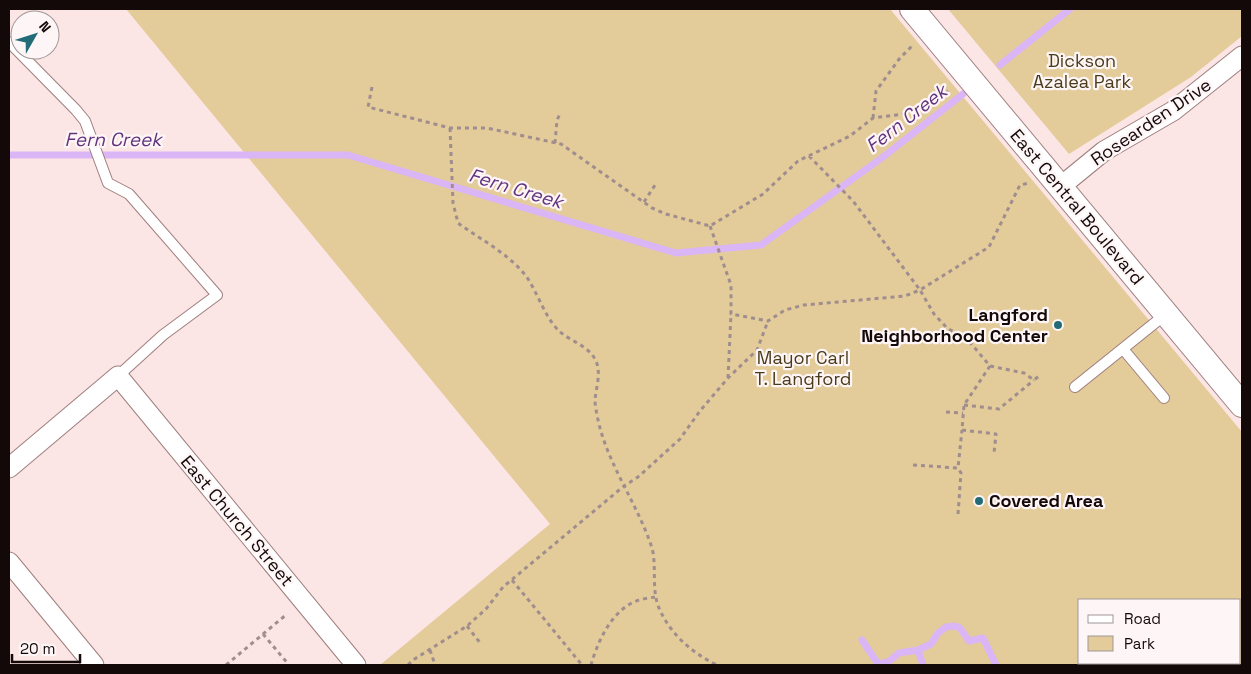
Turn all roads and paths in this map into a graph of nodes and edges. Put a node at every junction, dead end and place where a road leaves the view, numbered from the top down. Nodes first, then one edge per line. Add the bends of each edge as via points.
1 (912, 9) edge
2 (9, 42) edge
3 (914, 44) dead end
4 (1242, 56) edge
5 (372, 87) dead end
6 (953, 90) dead end
7 (560, 114) dead end
8 (873, 118) junction
9 (450, 128) junction
10 (555, 143) junction
11 (809, 156) junction
12 (657, 182) dead end
13 (1033, 182) dead end
14 (1060, 187) junction
15 (644, 202) junction
16 (710, 226) junction
17 (920, 290) junction
18 (731, 314) junction
19 (1166, 314) junction
20 (768, 321) junction
21 (1123, 349) junction
22 (990, 366) junction
23 (118, 376) junction
24 (1039, 376) dead end
25 (728, 378) junction
26 (1034, 380) junction
27 (1075, 387) dead end
28 (1164, 398) dead end
29 (964, 405) junction
30 (1242, 405) edge
31 (946, 412) dead end
32 (963, 413) junction
33 (962, 430) junction
34 (994, 453) dead end
35 (913, 465) dead end
36 (9, 468) edge
37 (958, 468) junction
38 (624, 486) junction
39 (958, 514) dead end
40 (9, 562) edge
41 (512, 580) junction
42 (656, 597) junction
43 (287, 614) dead end
44 (467, 626) junction
45 (263, 634) junction
46 (481, 644) dead end
47 (430, 650) junction
48 (94, 665) edge
49 (226, 665) edge
50 (289, 665) edge
51 (356, 665) edge
52 (408, 665) edge
53 (435, 665) edge
54 (582, 665) edge
55 (591, 665) edge
56 (717, 665) edge

1 - 14 street, East Central Boulevard
2 - 23 lane via 85,121 108,183 129,194 217,295 163,335
3 - 8 path via 876,91
4 - 14 street, Rosearden Drive via 1173,111 1104,151
5 - 9 path via 368,107
6 - 8 path via 904,114
7 - 10 path
8 - 11 path via 850,136
9 - 10 path via 487,128
9 - 38 path via 453,203 458,223 512,260 560,331 585,348 595,360 599,381 595,400 597,417
10 - 15 path
11 - 16 path via 798,161 763,194
11 - 17 path via 853,201
12 - 15 path
13 - 17 path via 1020,185 989,247
14 - 19 street, East Central Boulevard
15 - 16 path via 666,214
16 - 18 path via 731,285
17 - 20 path via 905,296 804,305 785,310
17 - 22 path via 934,314 947,328 968,340
18 - 20 path
18 - 25 path
19 - 21 lane
19 - 30 street, East Central Boulevard
20 - 25 path via 757,350
21 - 27 lane
21 - 28 lane
22 - 26 path via 1024,373
22 - 29 path
23 - 36 street
23 - 51 street, East Church Street
24 - 26 path
25 - 38 path via 680,439
26 - 29 path via 999,409
29 - 32 path
31 - 32 path
32 - 33 path
33 - 34 path via 996,434
33 - 37 path
35 - 37 path
37 - 39 path
38 - 41 path
38 - 42 path via 652,550
40 - 48 street
41 - 44 path
41 - 54 path
42 - 55 path via 629,604 617,616 604,631
42 - 56 path via 658,607 682,642
43 - 45 path
44 - 46 path
44 - 47 path
45 - 49 path
45 - 50 path
47 - 52 path
47 - 53 path

